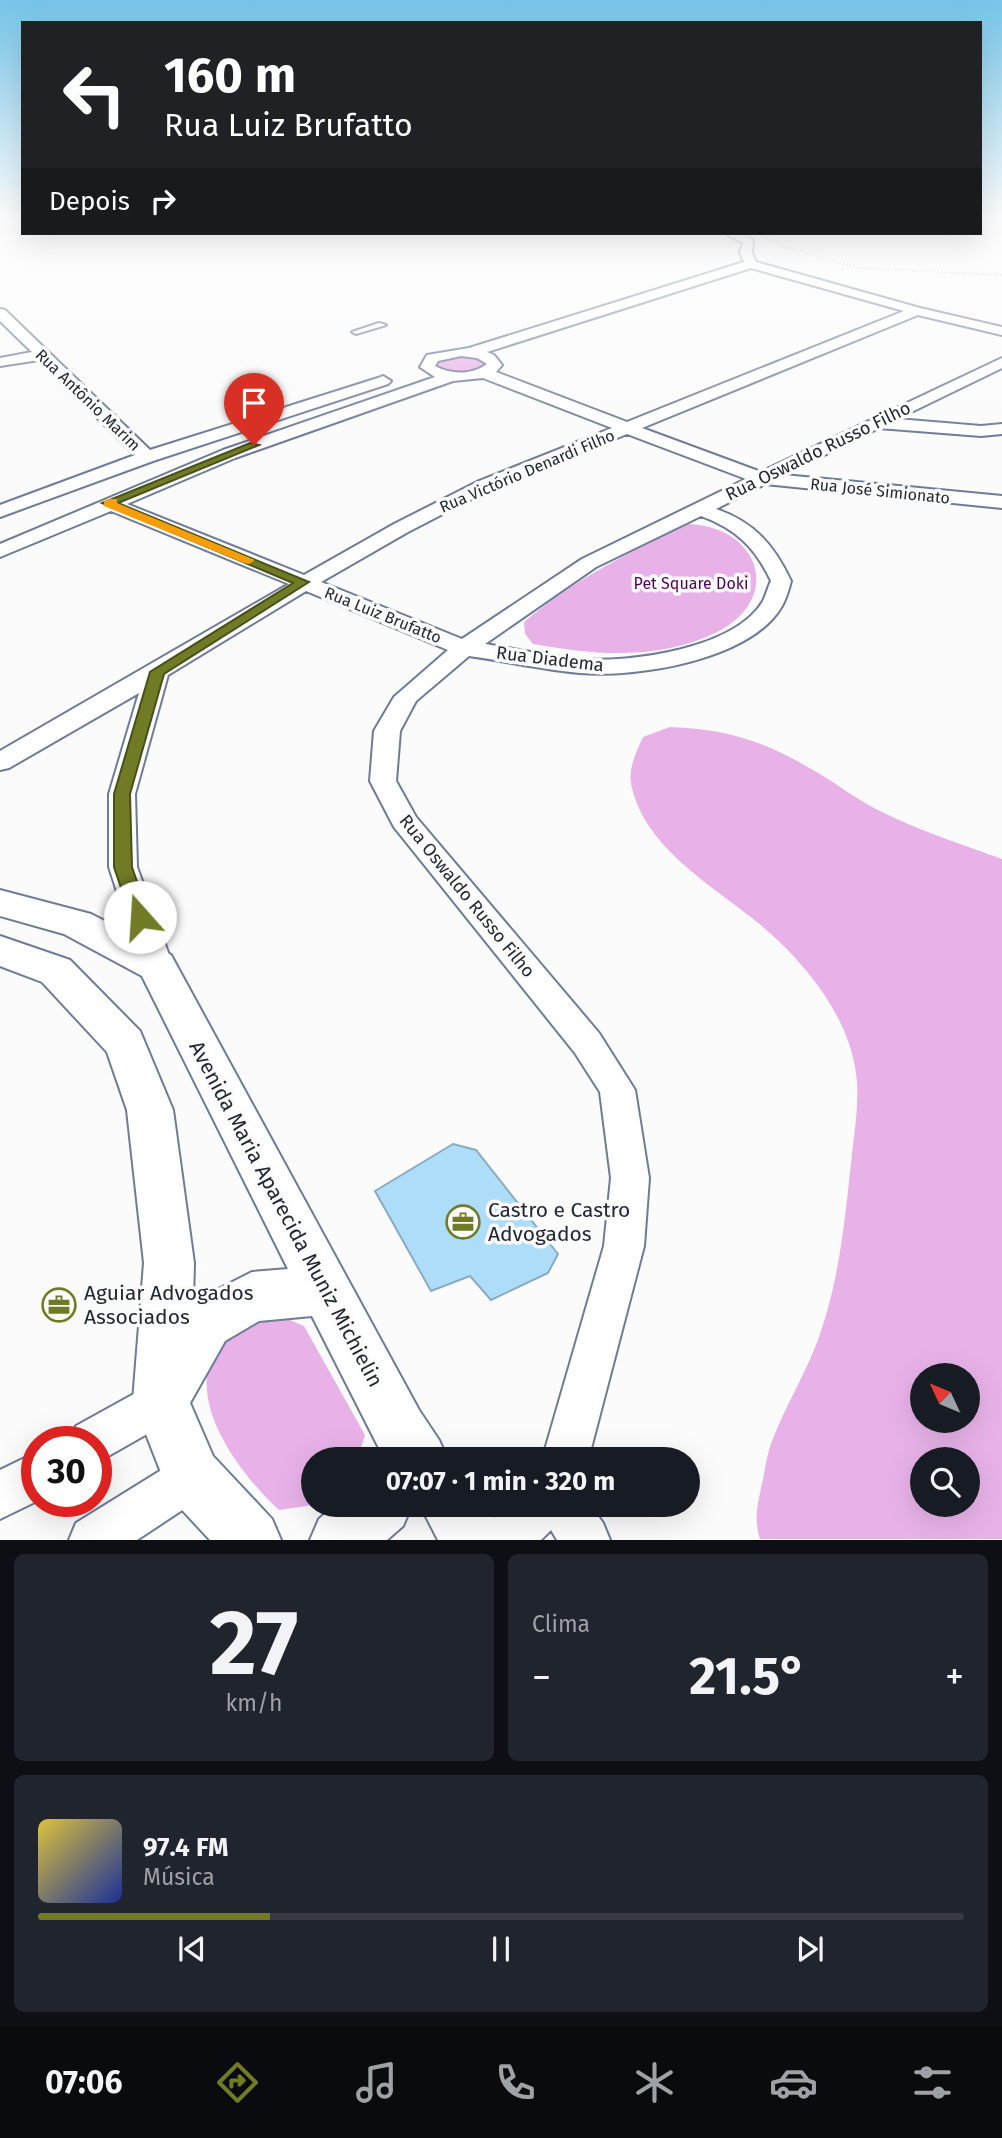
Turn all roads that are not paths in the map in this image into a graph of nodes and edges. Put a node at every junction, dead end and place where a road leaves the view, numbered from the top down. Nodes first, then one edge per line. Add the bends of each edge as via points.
1 (663, 292) edge
2 (705, 292) edge
3 (849, 292) edge
4 (918, 311) junction
5 (0, 313) edge
6 (382, 325) dead end
7 (587, 331) dead end
8 (1002, 331) edge
9 (356, 332) dead end
10 (469, 353) junction
11 (41, 355) junction
12 (0, 362) edge
13 (1002, 362) edge
14 (495, 364) junction
15 (415, 371) junction
16 (453, 376) junction
17 (878, 423) junction
18 (631, 428) junction
19 (1002, 429) edge
20 (209, 439) junction
21 (229, 454) junction
22 (147, 457) junction
23 (759, 478) junction
24 (1002, 502) edge
25 (108, 503) junction
26 (4, 509) edge
27 (699, 509) junction
28 (49, 528) junction
29 (0, 551) edge
30 (303, 582) junction
31 (464, 648) junction
32 (157, 672) junction
33 (0, 762) edge
34 (0, 903) edge
35 (0, 951) edge
36 (157, 966) junction
37 (325, 1290) junction
38 (161, 1401) junction
39 (112, 1430) edge
40 (402, 1447) edge
41 (569, 1447) edge
42 (192, 1477) junction
43 (21, 1484) edge
44 (0, 1496) edge
45 (367, 1517) edge
46 (458, 1517) edge
47 (530, 1517) edge
48 (570, 1517) edge
49 (93, 1539) edge
50 (251, 1539) edge
51 (340, 1539) edge
52 (474, 1539) edge
53 (505, 1539) edge
54 (586, 1539) edge

1 - 10 street
2 - 7 street
3 - 4 street
4 - 8 street
4 - 18 street, Rua Victório Denardi Filho
5 - 11 street, Rua Antônio Marim
6 - 9 lane
10 - 14 street, Rua José Simionato via 486,356
10 - 15 street via 438,356
11 - 12 street
11 - 22 street, Rua Antônio Marim
13 - 17 street, Rua Oswaldo Russo Filho
14 - 16 street
14 - 18 street, Rua José Simionato
15 - 16 street
15 - 20 street
16 - 21 street
17 - 19 street
17 - 23 street, Rua Oswaldo Russo Filho
18 - 23 street, Rua José Simionato
18 - 30 street, Rua Victório Denardi Filho via 474,490
20 - 21 street
20 - 22 street
21 - 25 street
22 - 26 street
23 - 24 street, Rua José Simionato
23 - 27 street, Rua Oswaldo Russo Filho
25 - 28 street
25 - 30 street, Rua Luiz Brufatto
26 - 28 street
27 - 31 street, Rua Oswaldo Russo Filho via 590,563
27 - 31 street, Rua Diadema via 753,535 769,554 781,581 772,605 747,629 709,649 663,662 623,666 581,666
28 - 29 street
30 - 31 street, Rua Luiz Brufatto
30 - 32 street, Rua Victório Denardi Filho
31 - 41 street, Rua Oswaldo Russo Filho via 406,697 387,731 383,781 404,821 587,1043 617,1090 630,1178 624,1246
32 - 33 street, Rua Victório Denardi Filho
32 - 36 street via 122,794 123,867
34 - 36 street via 77,924
35 - 38 street via 57,971 125,1043 150,1110 169,1263
36 - 37 street, Avenida Maria Aparecida Muniz Michielin
37 - 38 street via 252,1297 206,1323
37 - 40 street, Avenida Maria Aparecida Muniz Michielin
38 - 39 street
38 - 42 street
42 - 49 street
42 - 50 street
43 - 44 street
45 - 51 street
46 - 52 street
47 - 53 street
48 - 54 street

